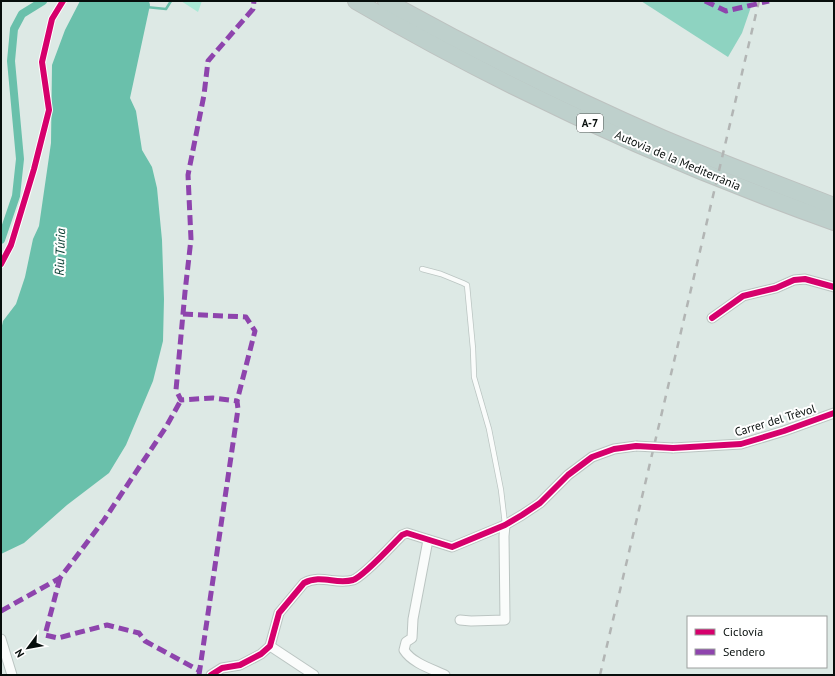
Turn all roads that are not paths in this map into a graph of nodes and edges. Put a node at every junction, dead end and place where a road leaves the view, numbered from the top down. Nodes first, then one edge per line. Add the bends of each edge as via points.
1 (356, 1) edge
2 (386, 1) edge
3 (834, 206) edge
4 (834, 222) edge
5 (422, 269) dead end
6 (834, 287) edge
7 (712, 318) dead end
8 (834, 413) edge
9 (505, 525) junction
10 (428, 540) junction
11 (460, 620) dead end
12 (1, 639) edge
13 (270, 646) junction
14 (12, 675) edge
15 (211, 675) edge
16 (314, 675) edge
17 (446, 675) edge

1 - 4 highway, Autovia de la Mediterrània / A-7 via 496,77 575,116 748,190
2 - 3 highway, Autovia de la Mediterrània / A-7 via 582,102 663,138
5 - 9 lane via 466,285 474,377 489,429
6 - 7 street via 805,279 794,280 776,288 743,296
8 - 9 street, Carrer del Trèvol, bridge via 741,444 673,448 636,446 614,449 592,457 568,474 540,503
9 - 10 street, Carrer del Trèvol via 452,548
9 - 11 street via 505,620
10 - 13 street, Carrer del Trèvol via 407,533 358,577 346,581 318,578 309,580 279,613
10 - 17 street via 413,619 412,638 406,642 404,650 414,660
12 - 14 street
13 - 15 street via 240,665 222,668
13 - 16 street

